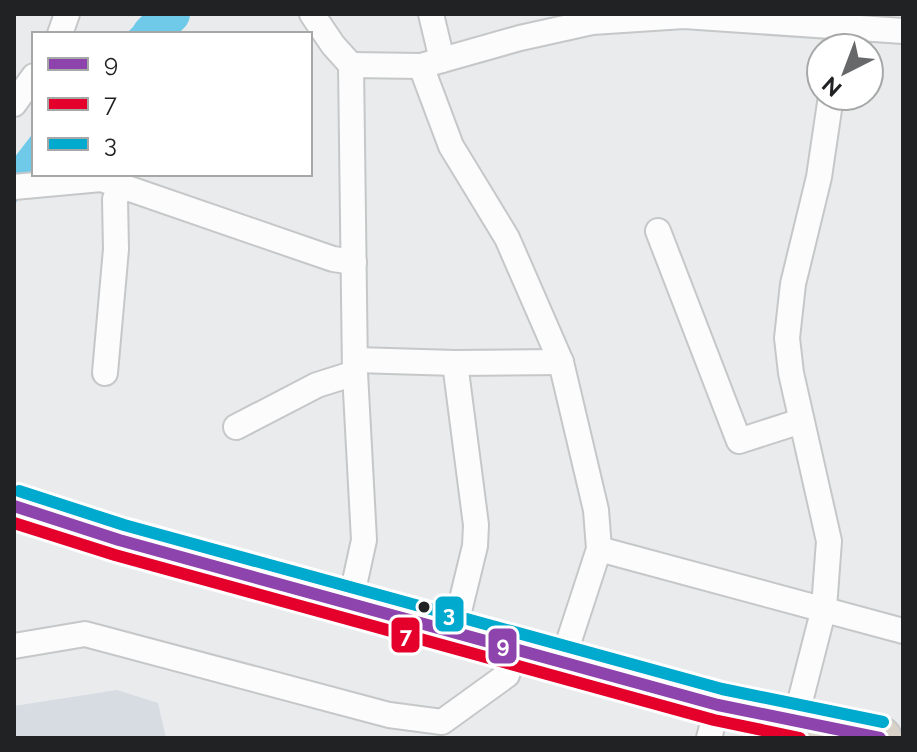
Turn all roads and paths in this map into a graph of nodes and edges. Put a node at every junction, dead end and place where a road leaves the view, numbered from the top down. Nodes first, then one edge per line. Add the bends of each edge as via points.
1 (312, 14) edge
2 (431, 14) edge
3 (841, 30) edge
4 (903, 31) edge
5 (431, 63) junction
6 (351, 65) junction
7 (32, 80) edge
8 (14, 104) edge
9 (829, 112) edge
10 (137, 184) edge
11 (14, 187) edge
12 (658, 231) dead end
13 (354, 262) junction
14 (561, 362) junction
15 (455, 363) junction
16 (356, 366) junction
17 (105, 373) dead end
18 (801, 421) junction
19 (236, 427) dead end
20 (14, 506) edge
21 (599, 549) junction
22 (350, 604) junction
23 (824, 608) junction
24 (903, 631) edge
25 (454, 632) junction
26 (14, 646) edge
27 (513, 649) junction
28 (562, 662) junction
29 (634, 668) dead end
30 (626, 698) dead end
31 (795, 721) junction
32 (713, 722) edge
33 (880, 738) edge

1 - 6 street
2 - 5 street
3 - 4 street
3 - 5 street via 684,16 592,22
5 - 6 street
5 - 14 street via 451,146 507,238
6 - 13 street
7 - 8 street
9 - 18 street via 787,338
10 - 11 street via 101,179
10 - 13 street via 333,259
10 - 17 street via 115,199
12 - 18 street via 739,441
13 - 16 street
14 - 15 street
14 - 21 street via 596,510
15 - 16 street
15 - 25 street via 476,525
16 - 19 street
16 - 22 street via 364,540
18 - 23 street via 829,541
20 - 22 highway
21 - 23 street
21 - 28 street
22 - 25 highway
23 - 24 street
23 - 31 street
25 - 27 highway
26 - 27 street via 85,634 389,715 442,722 507,675
27 - 28 highway
28 - 32 highway
29 - 30 path, bridge
31 - 32 highway
31 - 33 highway

